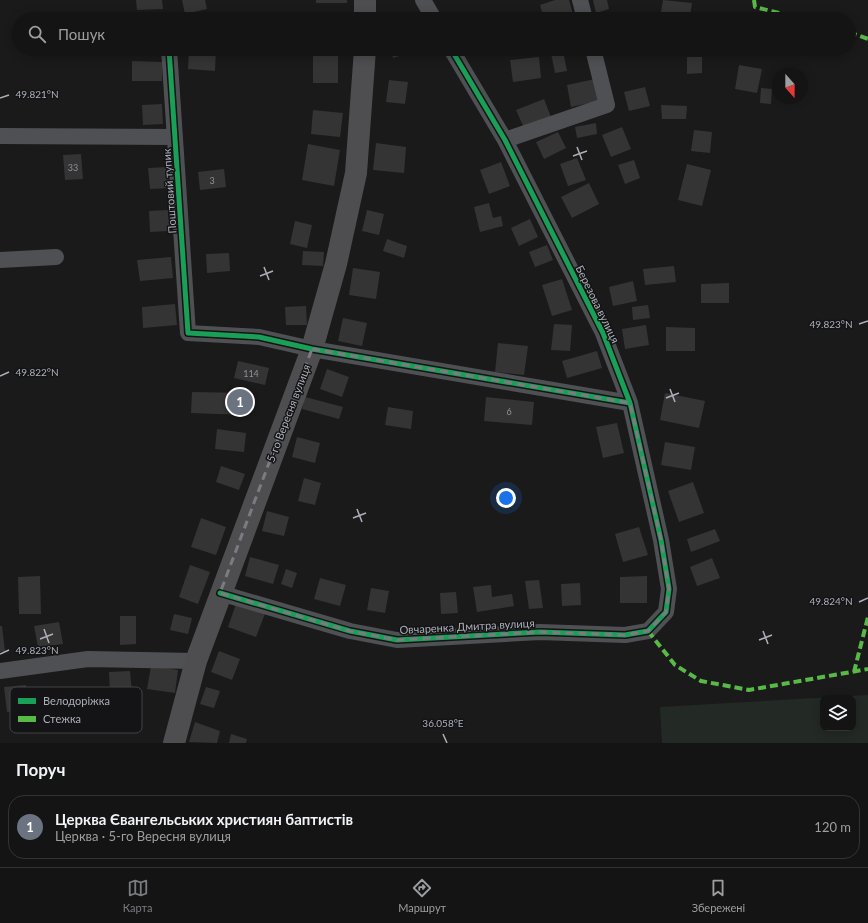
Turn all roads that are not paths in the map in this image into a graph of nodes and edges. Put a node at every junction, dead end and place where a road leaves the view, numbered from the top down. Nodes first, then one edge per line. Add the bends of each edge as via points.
1 (365, 0) edge
2 (422, 0) edge
3 (580, 0) edge
4 (365, 12) edge
5 (430, 12) edge
6 (583, 12) edge
7 (169, 56) edge
8 (364, 56) edge
9 (455, 56) edge
10 (595, 56) edge
11 (0, 136) edge
12 (175, 137) junction
13 (505, 140) junction
14 (56, 257) dead end
15 (0, 260) edge
16 (312, 349) junction
17 (630, 403) junction
18 (220, 593) junction
19 (648, 631) joint
20 (196, 661) junction
21 (0, 671) edge
22 (174, 743) edge

1 - 4 street
2 - 5 street
3 - 6 street
7 - 12 street, Поштовий тупик
8 - 16 street, 5-го Вересня вулиця via 356,173 336,264
9 - 13 street, Березова вулиця
10 - 13 street via 607,105
11 - 12 street
12 - 16 street, Поштовий тупик via 188,332 259,337
13 - 17 street, Березова вулиця via 603,333
14 - 15 street
16 - 17 street
16 - 18 street, 5-го Вересня вулиця
17 - 19 street, Березова вулиця via 661,540 669,589 666,612
18 - 19 street, Овчаренка Дмитра вулиця via 350,631 397,640 540,632 625,635
18 - 20 street, 5-го Вересня вулиця
20 - 21 street via 88,659
20 - 22 street, 5-го Вересня вулиця

